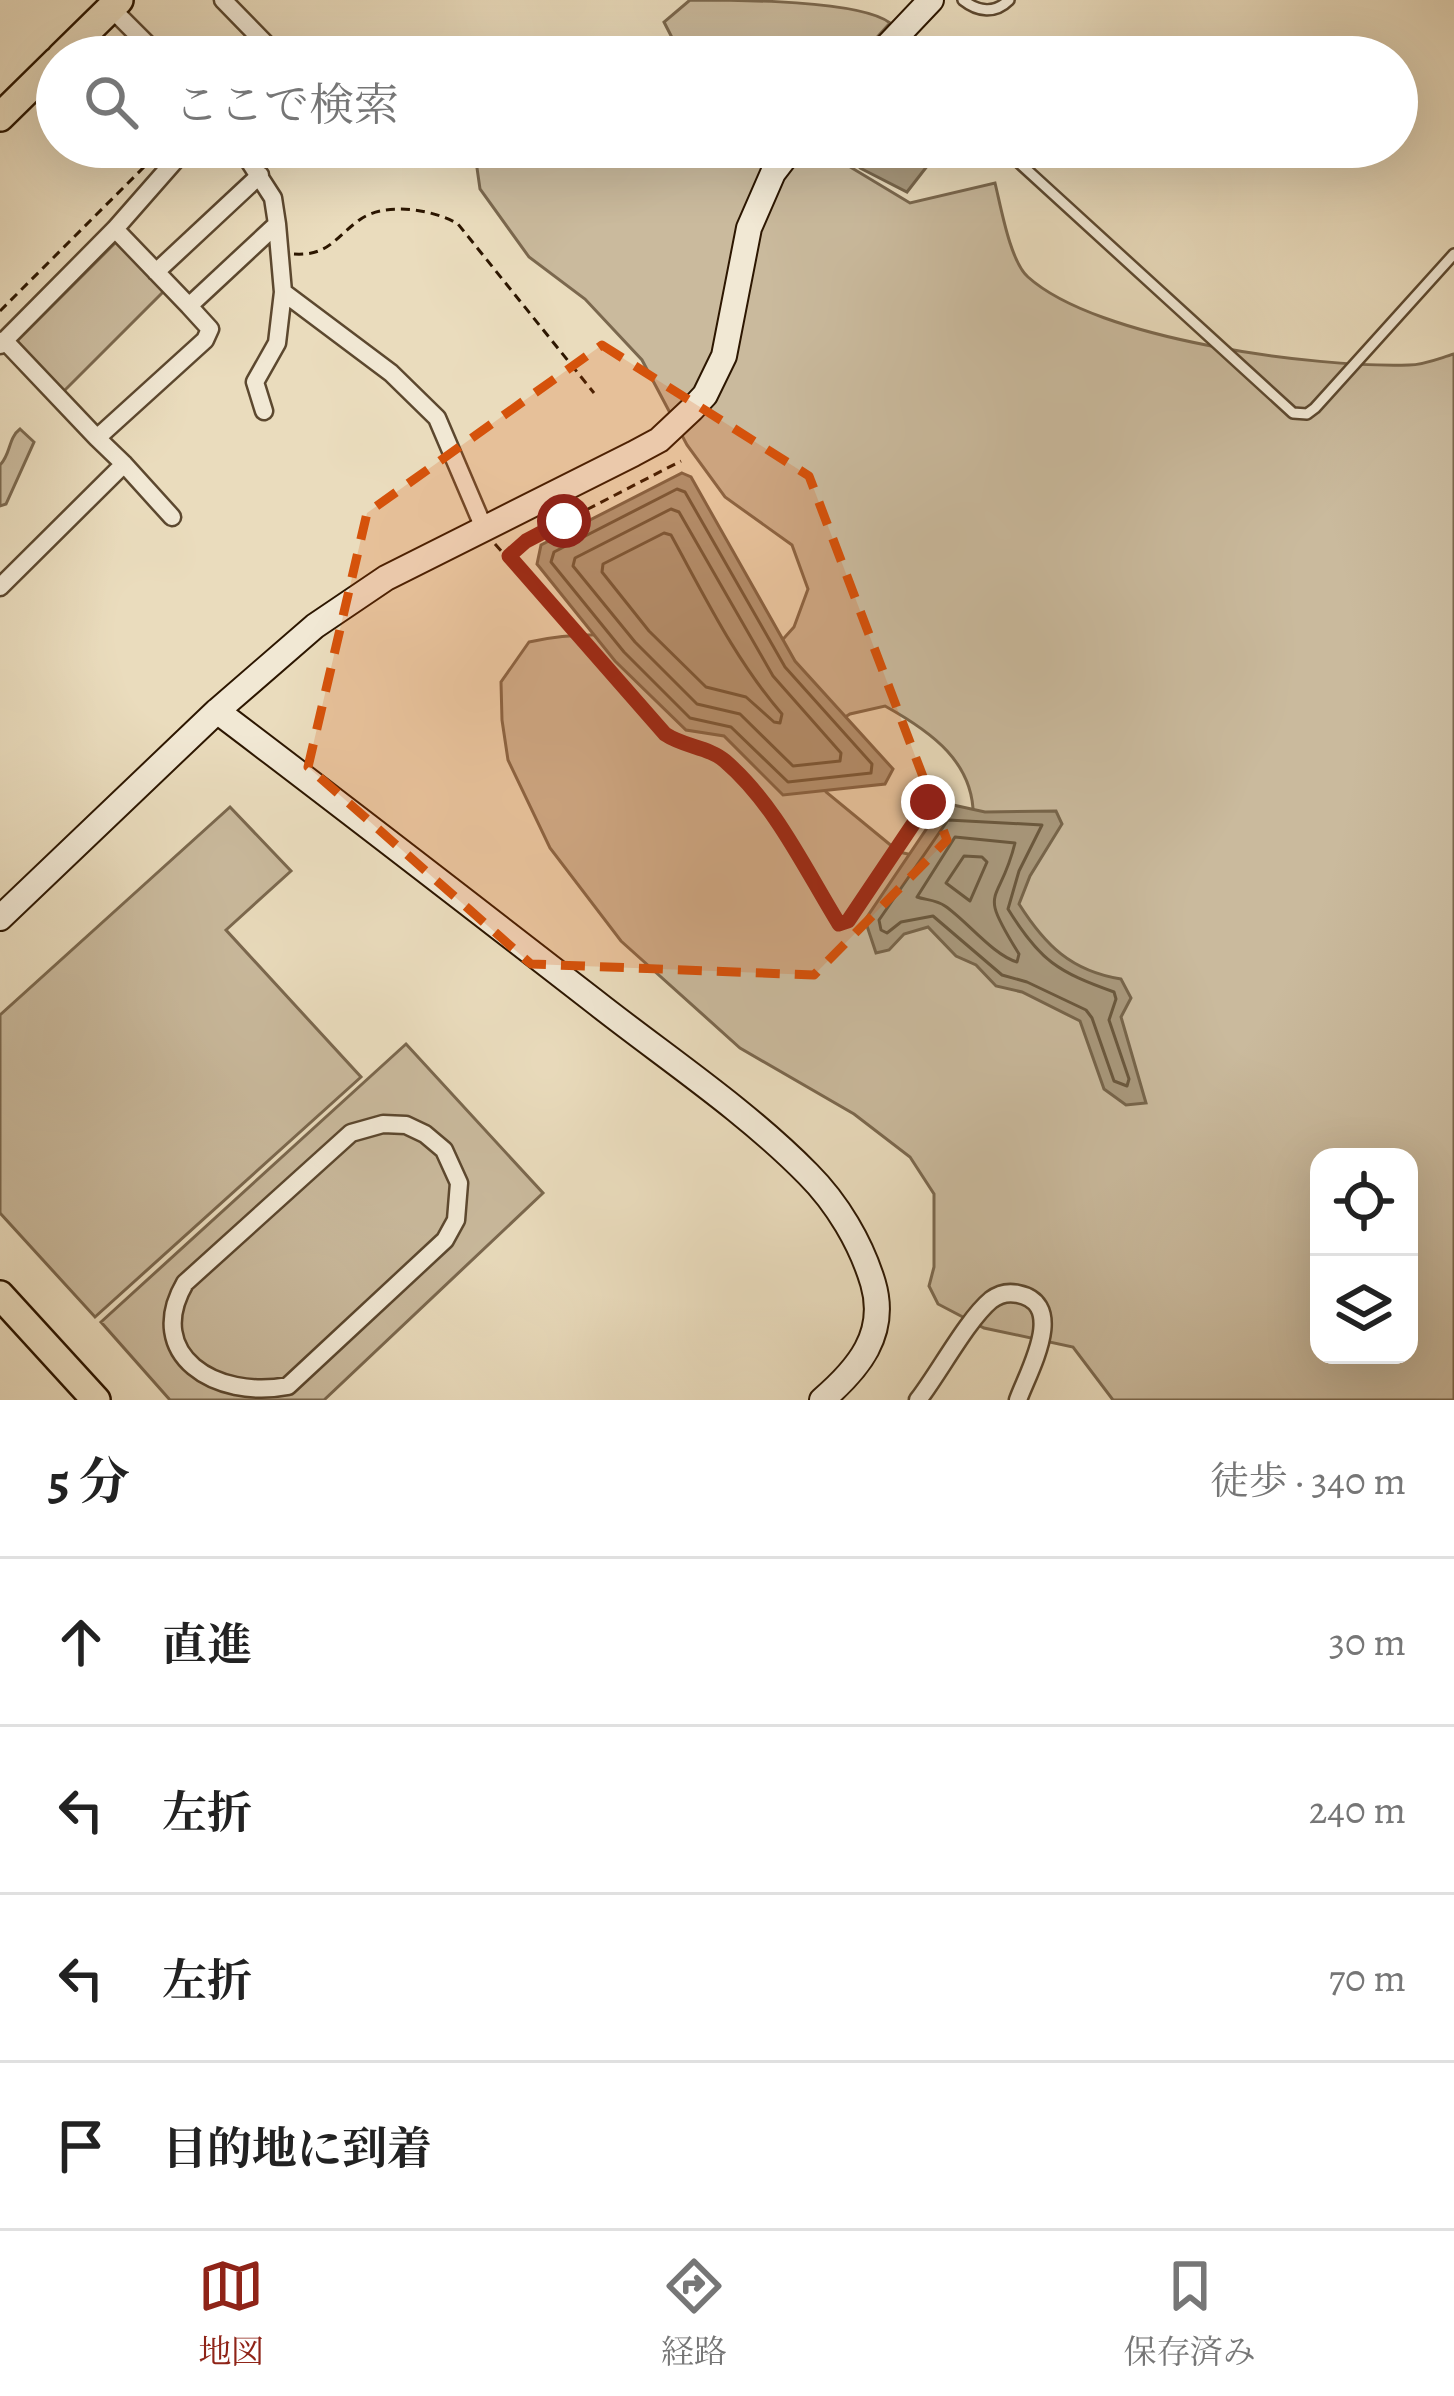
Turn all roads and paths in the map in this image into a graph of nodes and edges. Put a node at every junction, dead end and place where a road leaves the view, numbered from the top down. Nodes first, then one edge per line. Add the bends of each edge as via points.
1 (223, 0) edge
2 (931, 0) edge
3 (963, 0) edge
4 (1009, 0) edge
5 (115, 4) edge
6 (82, 36) edge
7 (142, 36) edge
8 (258, 36) edge
9 (897, 36) edge
10 (36, 82) edge
11 (0, 117) edge
12 (143, 168) edge
13 (169, 168) edge
14 (255, 168) edge
15 (777, 168) edge
16 (1025, 168) edge
17 (260, 175) junction
18 (277, 224) junction
19 (115, 229) junction
20 (1454, 254) edge
21 (280, 257) junction
22 (156, 272) junction
23 (283, 292) junction
24 (189, 306) junction
25 (0, 311) edge
26 (2, 342) edge
27 (594, 393) dead end
28 (264, 410) dead end
29 (98, 438) junction
30 (680, 461) dead end
31 (124, 464) junction
32 (172, 517) dead end
33 (484, 528) junction
34 (509, 556) junction
35 (0, 587) edge
36 (217, 711) junction
37 (928, 802) dead end
38 (0, 918) edge
39 (0, 1295) edge
40 (0, 1321) edge
41 (192, 1377) joint
42 (72, 1400) edge
43 (96, 1400) edge
44 (822, 1400) edge
45 (918, 1400) edge
46 (1018, 1400) edge

1 - 8 street
2 - 9 street
3 - 4 lane via 988,10
5 - 6 main road
5 - 7 street
10 - 11 main road
12 - 25 path
13 - 19 street
14 - 17 street
15 - 33 street via 749,228 724,356 705,394 658,440
16 - 20 lane via 1293,413 1315,408
17 - 18 street
17 - 22 street
18 - 21 street
18 - 24 street
19 - 22 street
19 - 26 street
21 - 23 street
21 - 27 path via 338,242 374,213 450,219
22 - 24 street
23 - 28 street via 277,343 256,382
23 - 33 street via 437,418
24 - 29 street via 210,329 205,340
26 - 29 street
29 - 31 street
30 - 34 path
31 - 32 street
31 - 35 street
33 - 34 path
33 - 36 street via 348,601
34 - 37 path via 665,734 723,758 765,804 839,924
36 - 38 street
36 - 44 street via 809,1174 848,1226 877,1311 862,1361
39 - 43 main road
40 - 42 main road
41 - 41 street via 238,1400 288,1386 446,1240 459,1184 444,1150 406,1125 351,1133 185,1283 172,1332
45 - 46 street via 990,1301 1014,1293 1039,1308 1044,1328

